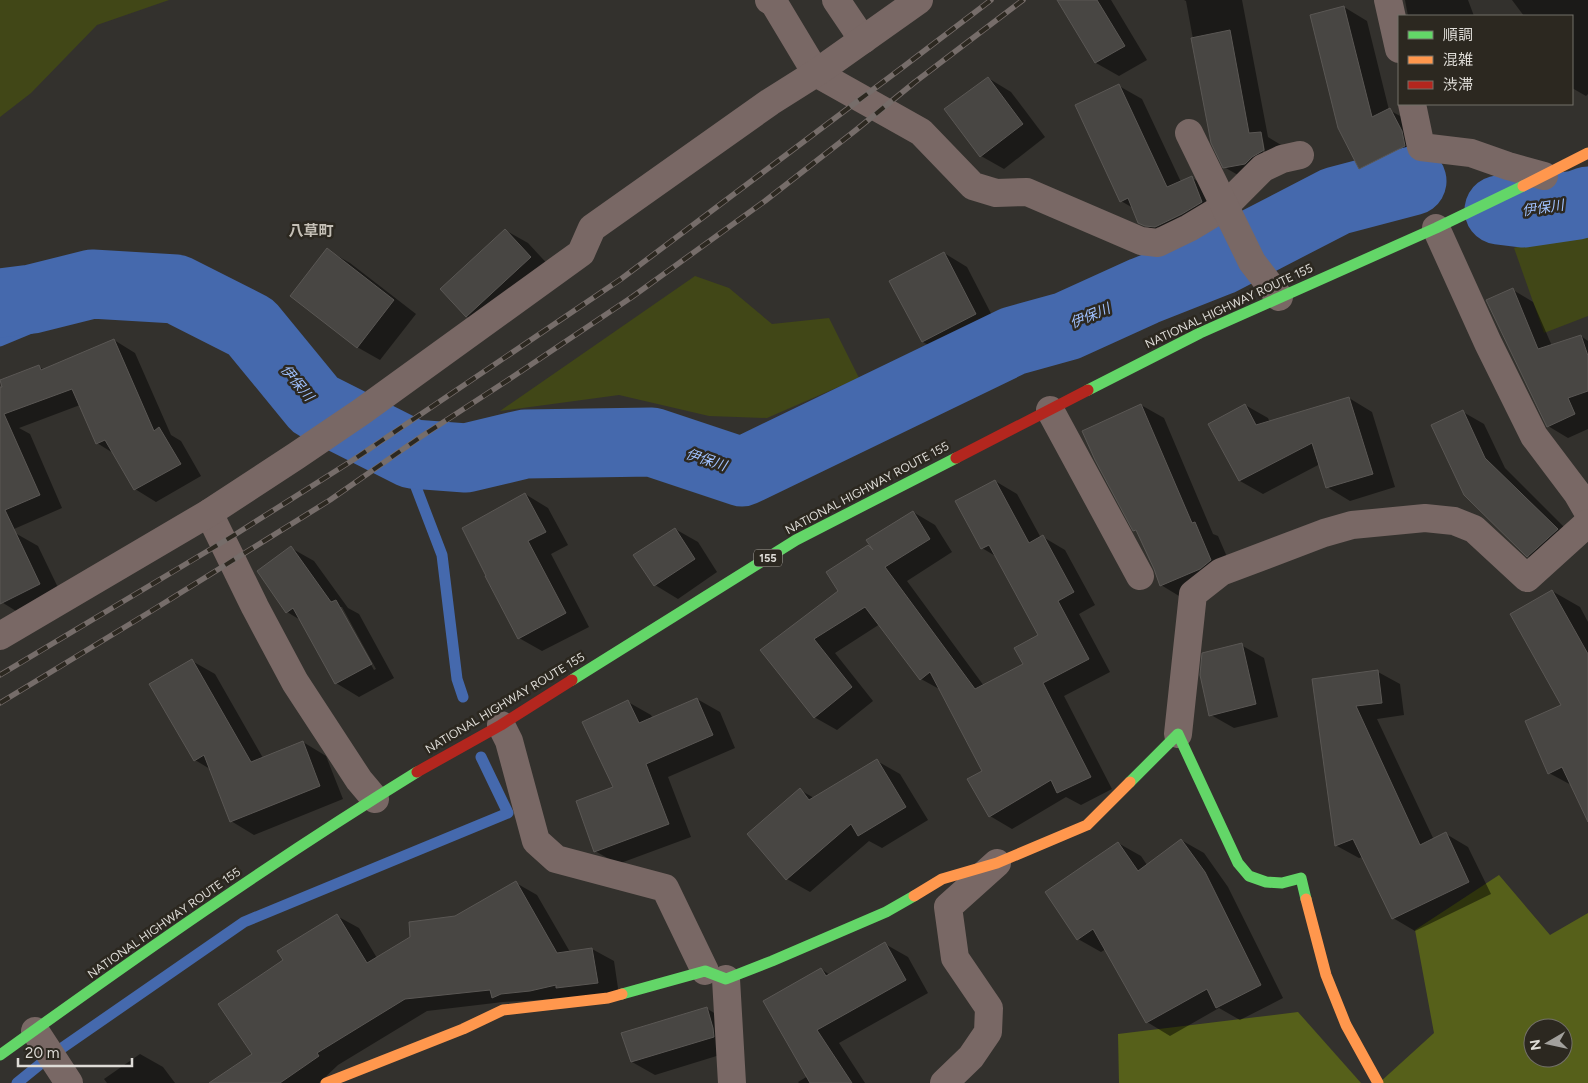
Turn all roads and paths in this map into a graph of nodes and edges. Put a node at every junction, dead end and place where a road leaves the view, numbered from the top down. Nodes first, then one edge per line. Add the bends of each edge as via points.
1 (769, 0) edge
2 (836, 0) edge
3 (919, 0) edge
4 (1388, 0) edge
5 (863, 40) junction
6 (1398, 45) edge
7 (816, 73) junction
8 (1412, 105) edge
9 (1189, 134) dead end
10 (1588, 153) edge
11 (1300, 155) dead end
12 (1544, 176) junction
13 (1224, 206) junction
14 (1436, 228) junction
15 (1279, 297) junction
16 (1050, 410) junction
17 (1588, 512) edge
18 (209, 513) junction
19 (1588, 523) edge
20 (1140, 576) dead end
21 (0, 636) edge
22 (501, 725) junction
23 (1178, 734) junction
24 (375, 799) junction
25 (997, 863) junction
26 (716, 975) junction
27 (0, 1055) edge
28 (53, 1059) edge
29 (326, 1083) edge
30 (732, 1083) edge
31 (944, 1083) edge
32 (1378, 1083) edge

1 - 7 street via 774,3
2 - 5 street
3 - 5 street
4 - 6 street
5 - 7 street
7 - 13 street via 920,132 973,186 996,193 1027,192 1141,241 1158,243
7 - 18 street via 592,228 581,253 361,412
8 - 12 street via 1421,147 1471,153
9 - 13 street
10 - 12 main road, NATIONAL HIGHWAY ROUTE 155 / 155
11 - 13 street via 1263,168
12 - 14 main road, NATIONAL HIGHWAY ROUTE 155 / 155
13 - 15 street via 1252,262
14 - 15 main road, NATIONAL HIGHWAY ROUTE 155 / 155
14 - 17 street via 1534,436
15 - 16 main road, NATIONAL HIGHWAY ROUTE 155 / 155 via 1200,333
16 - 20 street
16 - 22 main road, NATIONAL HIGHWAY ROUTE 155 / 155 via 796,540
18 - 21 street
18 - 24 street via 295,682 358,780
19 - 23 street via 1527,578 1474,529 1454,521 1425,518 1352,525 1221,572 1193,594
22 - 24 main road, NATIONAL HIGHWAY ROUTE 155 / 155 via 460,746
22 - 26 street via 509,740 536,841 556,859 665,888
23 - 25 main road via 1087,825
23 - 32 main road via 1243,869 1249,876 1266,882 1282,883 1301,878 1326,975 1346,1026
24 - 28 main road, NATIONAL HIGHWAY ROUTE 155 / 155 via 232,892
25 - 26 main road via 942,879 886,912 772,961
25 - 31 street via 948,907 955,958 989,1008 988,1032 971,1057
26 - 29 main road via 608,998 503,1010
26 - 30 street
27 - 28 main road, NATIONAL HIGHWAY ROUTE 155 / 155

